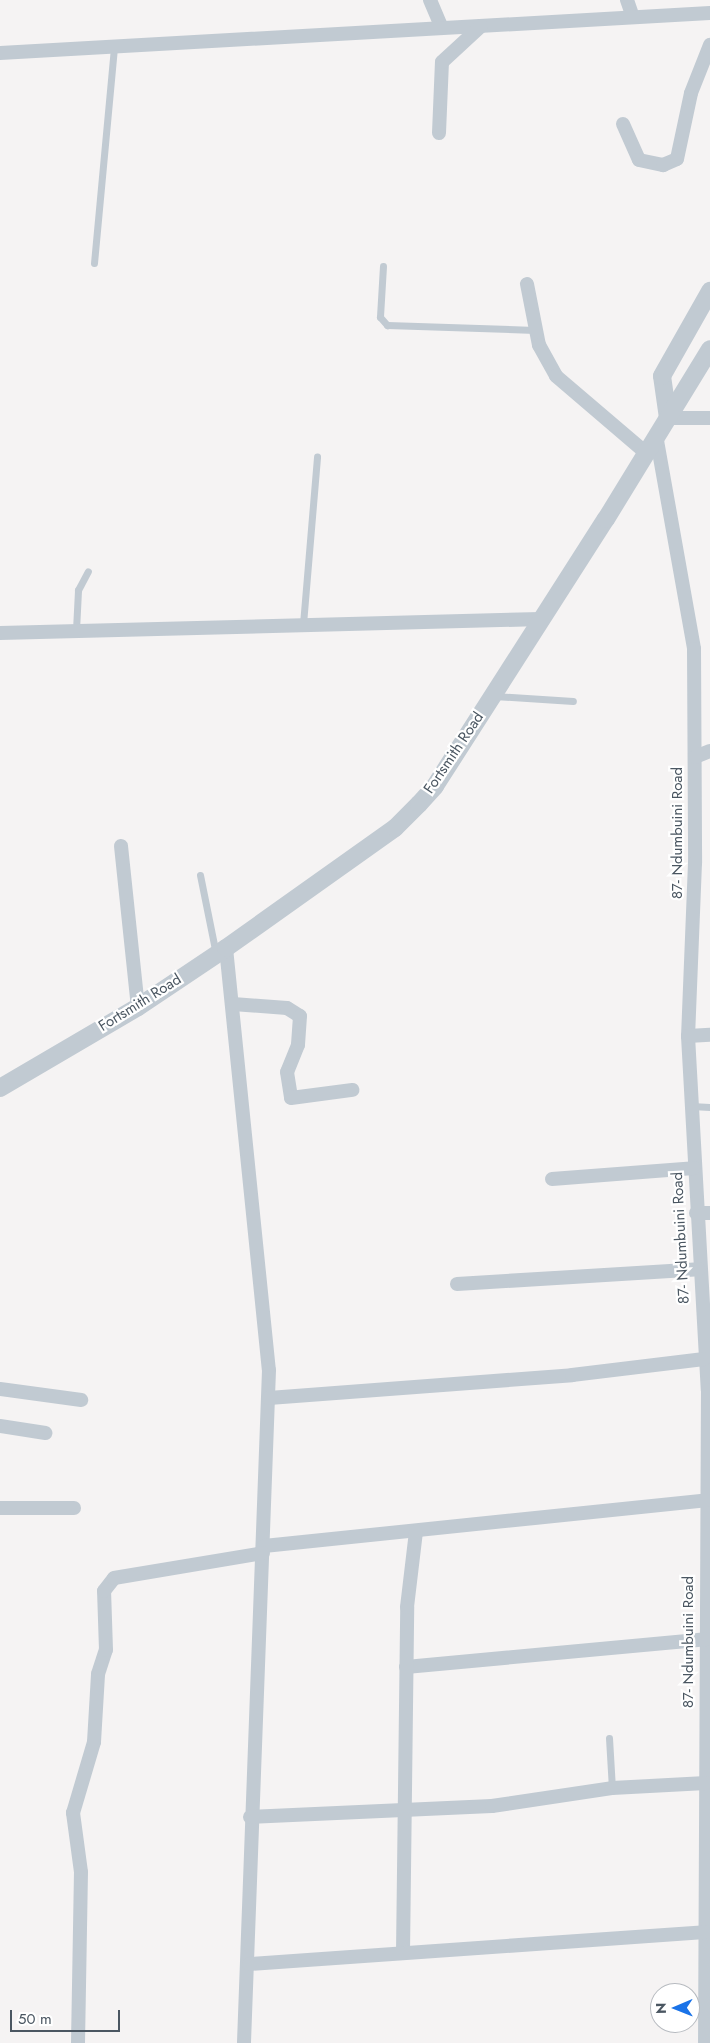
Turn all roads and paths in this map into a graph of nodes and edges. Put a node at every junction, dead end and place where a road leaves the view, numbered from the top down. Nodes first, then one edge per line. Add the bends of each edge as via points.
1 (430, 0) edge
2 (627, 0) edge
3 (710, 13) edge
4 (633, 17) junction
5 (481, 26) junction
6 (442, 28) junction
7 (710, 46) edge
8 (114, 48) junction
9 (0, 53) edge
10 (623, 124) dead end
11 (438, 132) dead end
12 (94, 263) dead end
13 (383, 266) dead end
14 (527, 284) dead end
15 (710, 292) edge
16 (535, 330) junction
17 (710, 349) edge
18 (668, 418) junction
19 (710, 418) edge
20 (656, 435) junction
21 (646, 453) junction
22 (317, 457) dead end
23 (88, 571) dead end
24 (541, 619) junction
25 (303, 624) junction
26 (76, 630) junction
27 (0, 633) edge
28 (492, 696) junction
29 (574, 701) dead end
30 (710, 751) edge
31 (694, 757) junction
32 (121, 846) dead end
33 (200, 875) dead end
34 (221, 951) junction
35 (233, 1004) junction
36 (138, 1007) junction
37 (710, 1035) edge
38 (688, 1036) junction
39 (0, 1088) edge
40 (352, 1090) dead end
41 (691, 1106) junction
42 (710, 1107) edge
43 (694, 1168) junction
44 (552, 1179) dead end
45 (703, 1213) edge
46 (699, 1269) junction
47 (457, 1284) dead end
48 (706, 1299) edge
49 (704, 1359) junction
50 (0, 1389) edge
51 (709, 1390) edge
52 (269, 1398) junction
53 (81, 1400) dead end
54 (0, 1426) edge
55 (45, 1432) dead end
56 (707, 1497) edge
57 (0, 1508) edge
58 (74, 1508) dead end
59 (416, 1532) junction
60 (264, 1549) junction
61 (706, 1639) junction
62 (406, 1666) junction
63 (609, 1738) dead end
64 (706, 1783) junction
65 (612, 1788) junction
66 (405, 1812) junction
67 (250, 1817) junction
68 (707, 1929) edge
69 (403, 1952) junction
70 (249, 1964) junction
71 (78, 2043) edge
72 (244, 2043) edge
73 (705, 2043) edge

1 - 6 street
2 - 4 street
3 - 4 street
4 - 5 street
5 - 6 street
5 - 11 street via 442,62
6 - 8 street
7 - 10 street via 692,93 677,159 663,165 639,160
8 - 9 street
8 - 12 lane
13 - 16 lane via 380,317 386,325
14 - 16 street
15 - 18 street via 662,376
16 - 21 street via 543,357 556,376
17 - 18 street, Fortsmith Road
18 - 19 street
18 - 20 street, Fortsmith Road
20 - 21 street, Fortsmith Road
20 - 31 street, 87- Ndumbuini Road via 694,649
21 - 24 street, Fortsmith Road
22 - 25 lane
23 - 26 lane via 78,590
24 - 25 street
24 - 28 street, Fortsmith Road
25 - 26 street
26 - 27 street
28 - 29 lane
28 - 34 street, Fortsmith Road via 435,786 395,828
30 - 31 street
31 - 38 street, 87- Ndumbuini Road
32 - 36 street
33 - 34 lane
34 - 35 street
34 - 36 street, Fortsmith Road
35 - 40 street via 287,1008 300,1016 298,1045 287,1072 291,1098
35 - 52 street
36 - 39 street, Fortsmith Road
37 - 38 street
38 - 41 street, 87- Ndumbuini Road
41 - 42 lane
41 - 43 street, 87- Ndumbuini Road
43 - 44 street
43 - 45 street, 87- Ndumbuini Road
45 - 46 street, 87- Ndumbuini Road
46 - 47 street
46 - 48 street, 87- Ndumbuini Road
48 - 49 street, 87- Ndumbuini Road
49 - 51 street, 87- Ndumbuini Road
49 - 52 street via 572,1375
50 - 53 street
51 - 56 street, 87- Ndumbuini Road
52 - 60 street
54 - 55 street
56 - 59 street via 573,1510
56 - 61 street, 87- Ndumbuini Road
57 - 58 street
59 - 60 street
59 - 62 street via 407,1606
60 - 67 street
60 - 71 street via 114,1578 104,1591 106,1650 98,1674 94,1742 73,1813 81,1872
61 - 62 street
61 - 64 street, 87- Ndumbuini Road
62 - 66 street
63 - 65 lane
64 - 65 street
64 - 68 street, 87- Ndumbuini Road
65 - 66 street via 492,1806
66 - 67 street
66 - 69 street
67 - 70 street
68 - 69 street
68 - 73 street, 87- Ndumbuini Road
69 - 70 street
70 - 72 street

